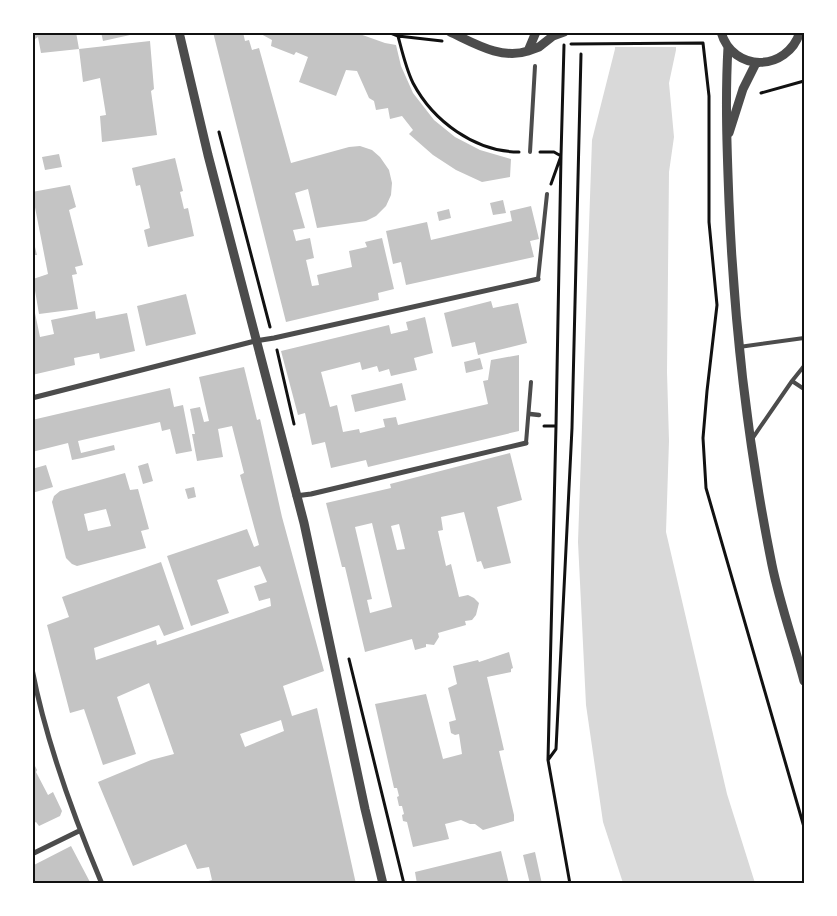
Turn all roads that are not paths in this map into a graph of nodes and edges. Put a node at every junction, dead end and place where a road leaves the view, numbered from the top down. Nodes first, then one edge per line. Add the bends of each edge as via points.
1 (180, 32) edge
2 (450, 32) edge
3 (536, 32) edge
4 (564, 32) edge
5 (721, 32) edge
6 (800, 37) edge
7 (728, 47) junction
8 (528, 51) junction
9 (756, 63) junction
10 (535, 66) dead end
11 (726, 140) junction
12 (530, 152) road end
13 (547, 194) road end
14 (538, 279) joint
15 (804, 338) edge
16 (255, 341) junction
17 (739, 347) junction
18 (804, 366) edge
19 (792, 381) junction
20 (531, 382) dead end
21 (804, 389) edge
22 (32, 398) edge
23 (530, 414) junction
24 (539, 415) dead end
25 (751, 441) junction
26 (526, 443) joint
27 (295, 496) junction
28 (32, 669) edge
29 (804, 681) edge
30 (80, 831) junction
31 (32, 854) edge
32 (102, 884) edge
33 (383, 884) edge

1 - 16 street
2 - 8 street via 505,54
3 - 8 street
4 - 8 street
5 - 7 street
6 - 9 street via 780,58
7 - 9 street via 740,58
7 - 11 street
9 - 11 street via 743,89
10 - 12 lane
11 - 17 street via 731,260
13 - 14 lane
14 - 16 street
15 - 17 lane
16 - 22 street
16 - 27 street
17 - 25 street
18 - 19 lane
19 - 21 lane
19 - 25 lane
20 - 23 lane
23 - 24 street
23 - 26 lane
25 - 29 street via 772,566
26 - 27 street
27 - 33 street via 304,524
28 - 30 street via 39,706
30 - 31 street
30 - 32 street

